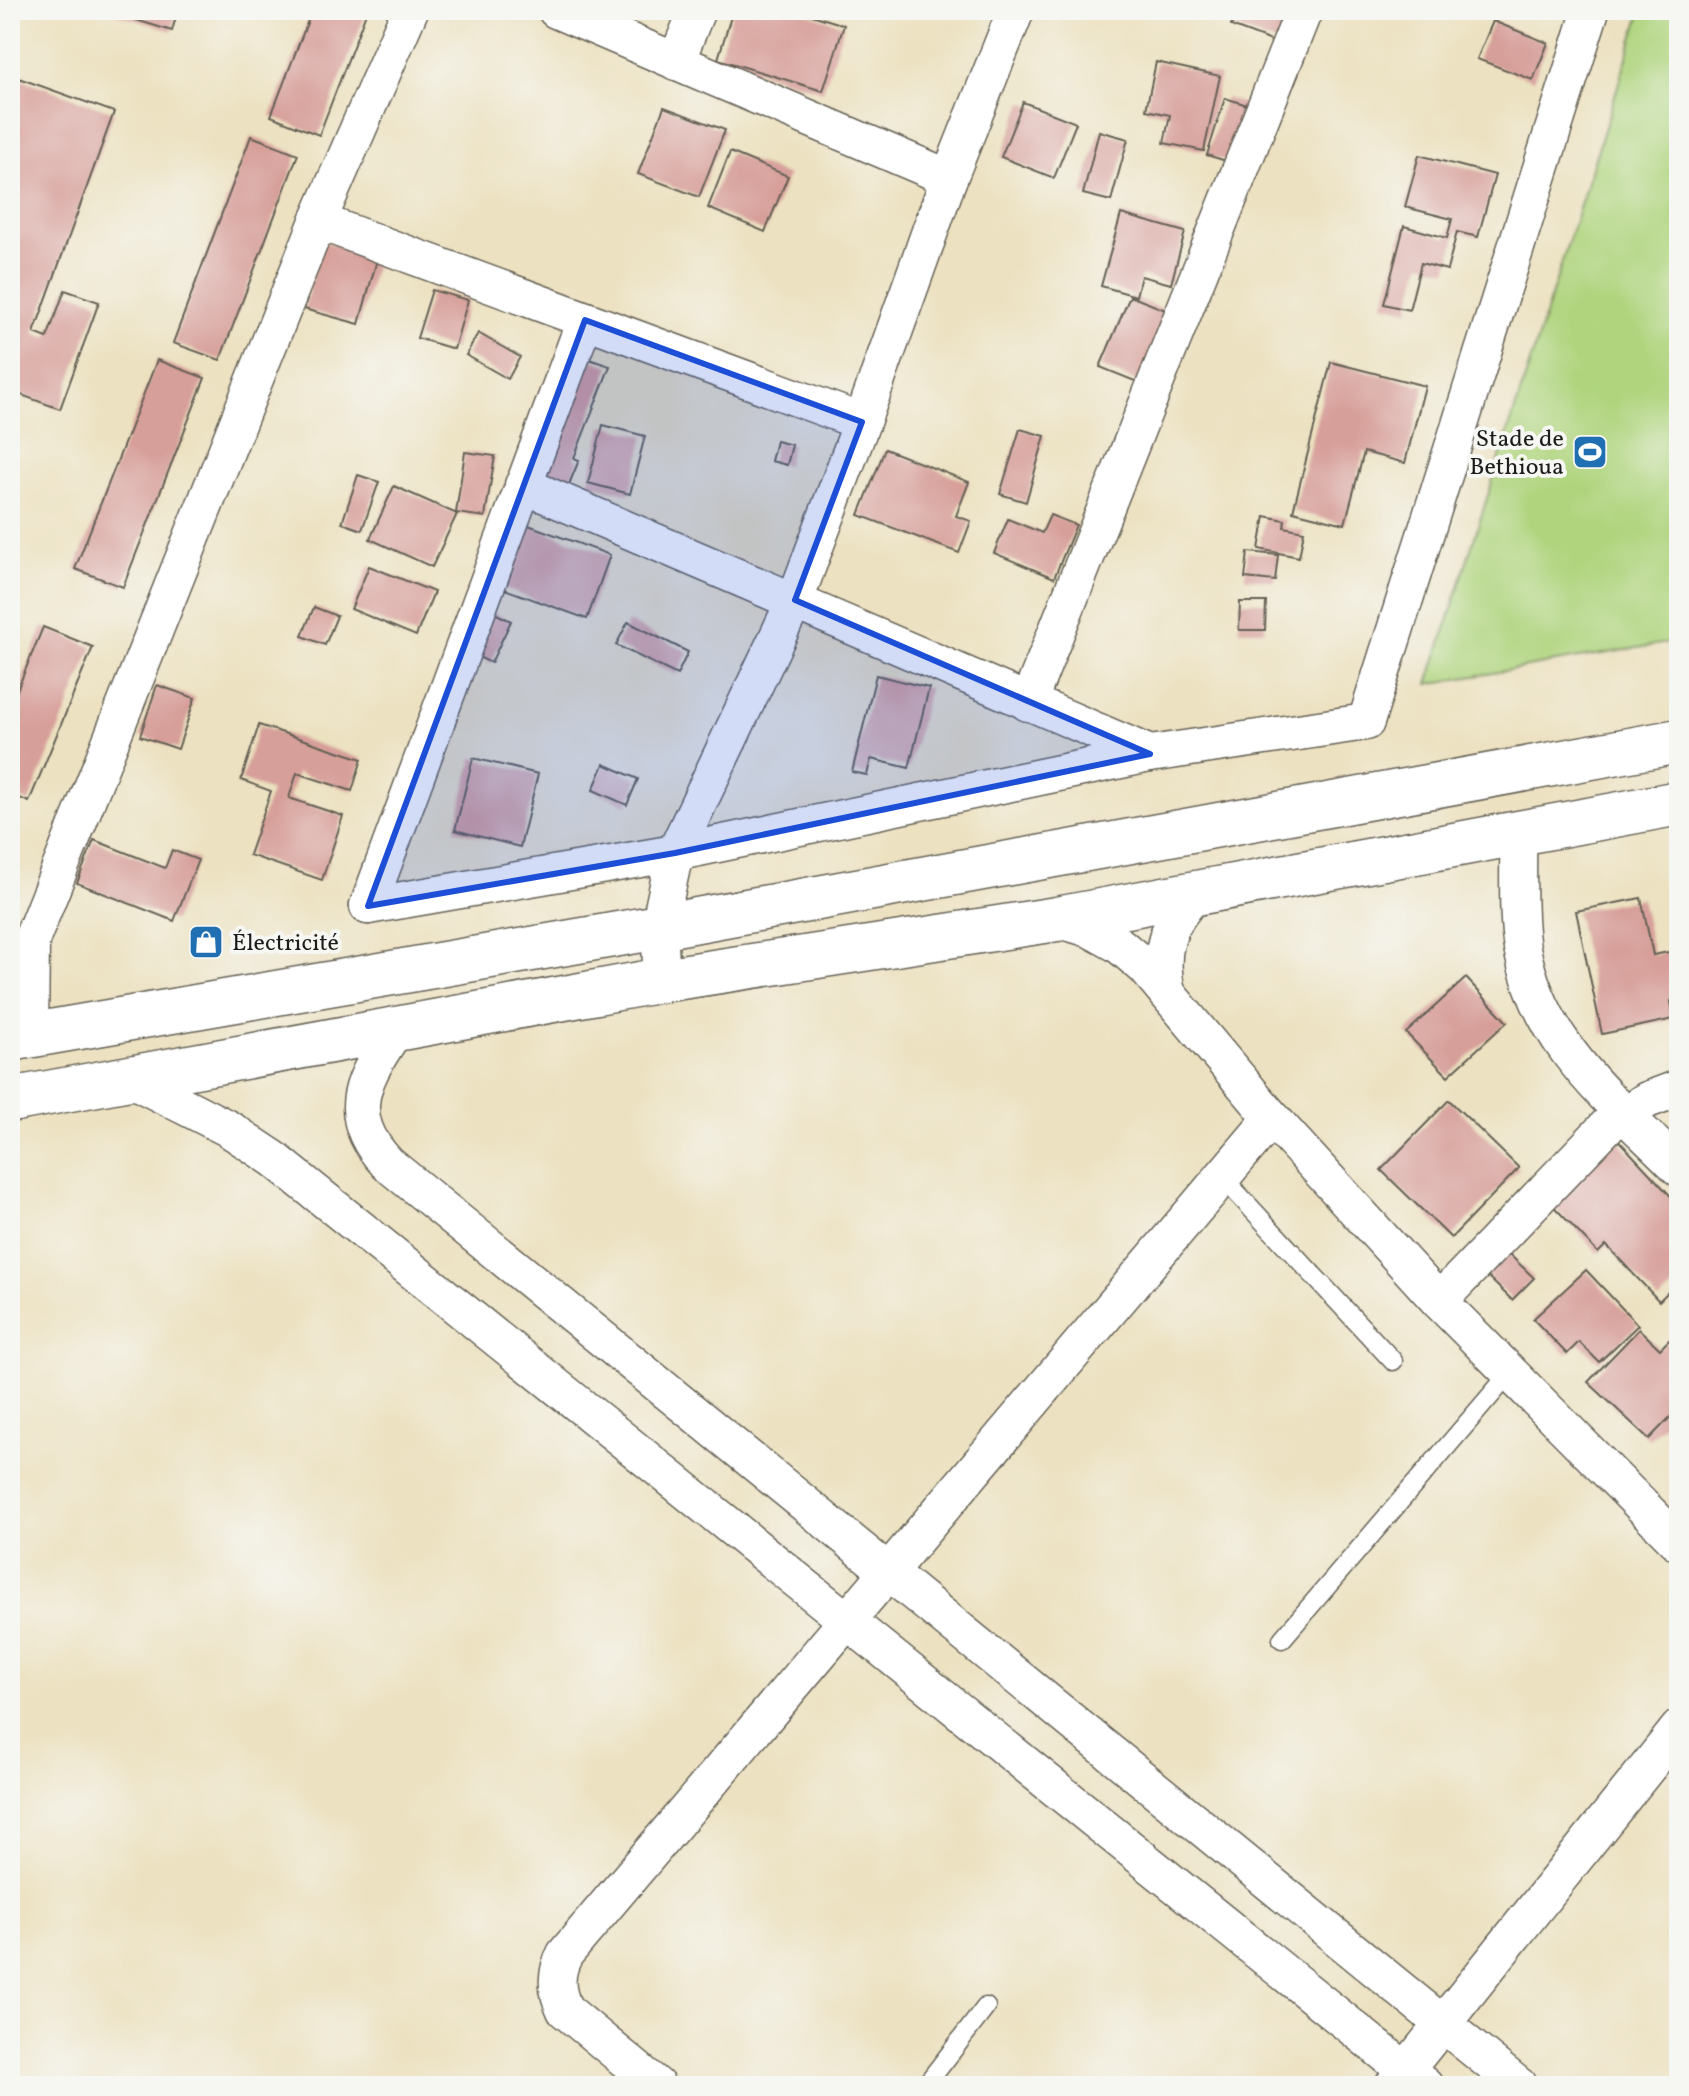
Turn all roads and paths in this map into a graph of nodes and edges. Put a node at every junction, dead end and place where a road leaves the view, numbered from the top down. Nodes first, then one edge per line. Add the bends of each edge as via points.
1 (410, 10) edge
2 (556, 10) edge
3 (697, 10) edge
4 (1016, 10) edge
5 (1304, 10) edge
6 (1591, 10) edge
7 (676, 62) junction
8 (949, 178) junction
9 (318, 221) junction
10 (585, 320) junction
11 (862, 422) junction
12 (523, 485) junction
13 (795, 600) junction
14 (1028, 703) junction
15 (1679, 741) edge
16 (1150, 754) junction
17 (1679, 803) edge
18 (1518, 831) junction
19 (675, 853) junction
20 (1196, 894) junction
21 (1057, 919) junction
22 (659, 927) junction
23 (662, 980) junction
24 (1167, 993) junction
25 (397, 1028) junction
26 (20, 1037) edge
27 (131, 1079) junction
28 (1679, 1088) edge
29 (10, 1100) edge
30 (1625, 1113) junction
31 (1272, 1118) junction
32 (1679, 1168) edge
33 (1223, 1178) junction
34 (1439, 1301) junction
35 (1393, 1361) dead end
36 (1510, 1373) junction
37 (1679, 1543) edge
38 (889, 1572) junction
39 (848, 1621) junction
40 (1282, 1639) dead end
41 (1679, 1728) edge
42 (986, 2007) dead end
43 (1441, 2024) junction
44 (1408, 2081) edge
45 (657, 2086) edge
46 (925, 2086) edge
47 (1519, 2086) edge

1 - 9 street
2 - 7 street
3 - 7 street
4 - 8 street
5 - 14 street
6 - 16 street via 1366,722
7 - 8 street
8 - 11 street
9 - 10 street
9 - 26 street via 31,941
10 - 11 street
10 - 12 street
11 - 13 street
12 - 13 street
12 - 19 street via 368,906
13 - 14 street
13 - 19 street
14 - 16 street
15 - 22 main road
16 - 19 street
17 - 18 main road
18 - 20 main road
18 - 30 street via 1521,945 1538,1003 1568,1054
19 - 22 street
20 - 21 main road
20 - 24 street via 1169,928 1162,972
21 - 23 main road
21 - 24 street via 1119,945
22 - 23 street
22 - 26 main road
23 - 25 main road
24 - 31 street
25 - 27 main road
25 - 38 street via 362,1089 360,1109 373,1148
27 - 29 main road
27 - 39 street via 229,1129 274,1159
28 - 30 street
30 - 32 street
30 - 34 street via 1591,1140
31 - 33 street
31 - 34 street
33 - 35 lane
33 - 38 street
34 - 36 street
36 - 37 street
36 - 40 lane
38 - 39 street
38 - 43 street
39 - 44 street
39 - 45 street via 560,1964 557,1987 565,2010
41 - 43 street
42 - 46 lane
43 - 44 street
43 - 47 street

